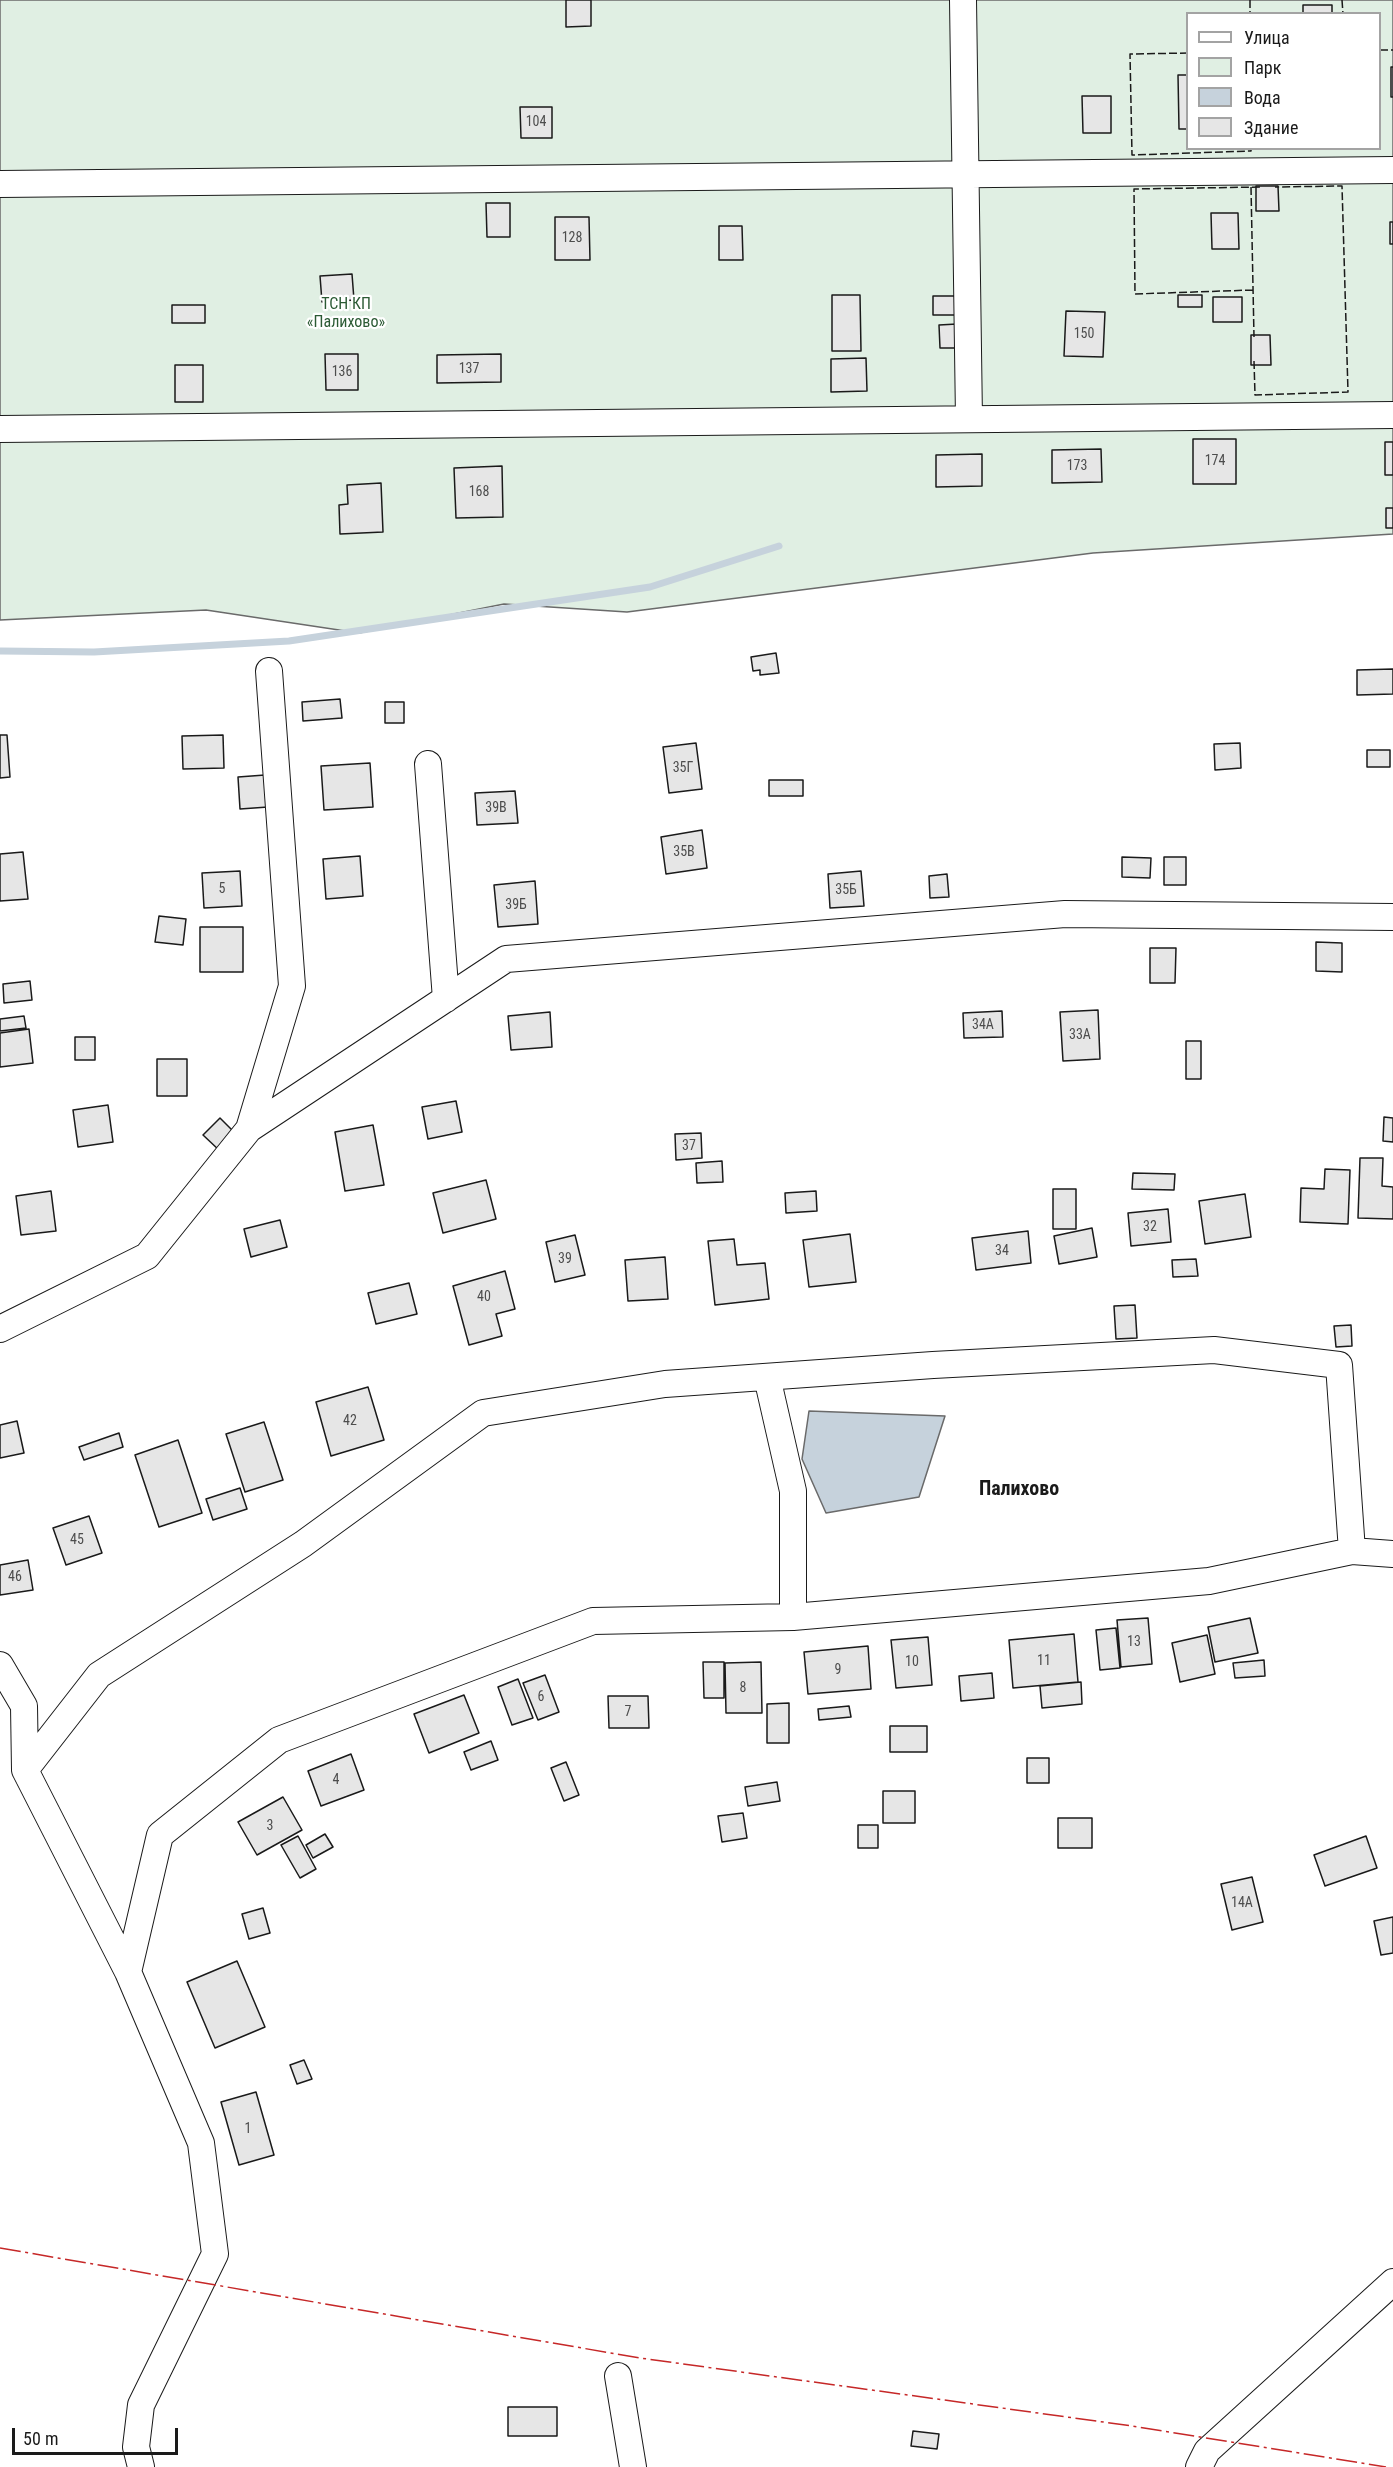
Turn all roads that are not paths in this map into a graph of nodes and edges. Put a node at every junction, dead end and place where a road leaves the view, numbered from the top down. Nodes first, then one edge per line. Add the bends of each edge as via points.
1 (963, 0) edge
2 (1393, 170) edge
3 (966, 174) junction
4 (0, 184) edge
5 (1393, 414) edge
6 (969, 419) junction
7 (0, 429) edge
8 (269, 671) dead end
9 (428, 764) dead end
10 (1393, 917) edge
11 (446, 999) junction
12 (249, 1129) junction
13 (0, 1329) edge
14 (767, 1377) junction
15 (1352, 1551) junction
16 (1393, 1554) edge
17 (793, 1617) junction
18 (0, 1665) edge
19 (26, 1770) junction
20 (128, 1972) junction
21 (1393, 2282) edge
22 (618, 2376) dead end
23 (141, 2467) edge
24 (633, 2467) edge
25 (1199, 2467) edge

1 - 3 street
2 - 3 street
3 - 4 street
3 - 6 street
5 - 6 street
6 - 7 street
8 - 12 street via 292,986
9 - 11 street
10 - 11 street via 1065,914 506,959
11 - 12 street
12 - 13 street via 147,1256
14 - 15 street via 1214,1350 1339,1365
14 - 17 street via 793,1491
14 - 19 street via 665,1384 483,1413 303,1544 99,1675
15 - 16 street
15 - 17 street via 1209,1581
17 - 20 street via 593,1621 279,1740 160,1835
18 - 19 street via 24,1706
19 - 20 street
20 - 23 street via 201,2143 215,2254 141,2405 136,2447
21 - 25 street via 1207,2451
22 - 24 street

